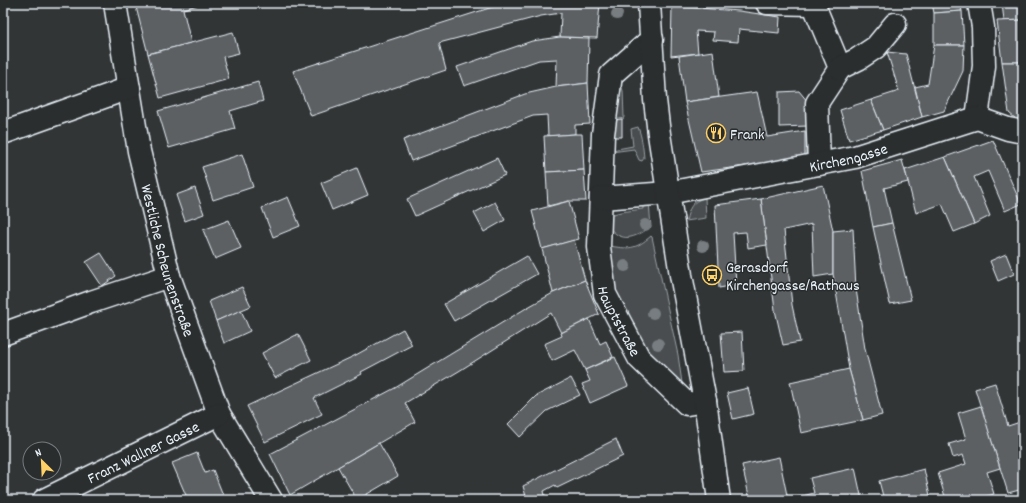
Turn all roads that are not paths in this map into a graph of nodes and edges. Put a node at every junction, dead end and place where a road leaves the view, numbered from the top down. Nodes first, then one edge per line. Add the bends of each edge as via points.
1 (115, 3) edge
2 (649, 3) edge
3 (767, 3) edge
4 (813, 3) edge
5 (979, 3) edge
6 (894, 24) dead end
7 (652, 39) junction
8 (840, 68) junction
9 (129, 88) junction
10 (978, 118) junction
11 (1023, 132) edge
12 (3, 133) edge
13 (819, 164) junction
14 (668, 194) junction
15 (601, 198) junction
16 (169, 276) junction
17 (3, 334) edge
18 (705, 401) junction
19 (219, 414) junction
20 (44, 500) edge
21 (272, 500) edge
22 (719, 500) edge

1 - 9 street, Westliche Scheunenstraße
2 - 7 street
3 - 4 street
4 - 8 street
5 - 10 street via 983,27 984,66
6 - 8 street via 876,47
7 - 14 street via 655,100
7 - 15 street, Hauptstraße via 611,75 603,134
8 - 13 street via 817,103
9 - 12 street
9 - 16 street, Westliche Scheunenstraße via 139,151
10 - 11 street
10 - 13 street, Kirchengasse via 855,157
13 - 14 street, Kirchengasse
14 - 15 street
14 - 18 street
15 - 18 street, Hauptstraße via 599,248 605,294 639,358 687,404
16 - 17 street
16 - 19 street, Westliche Scheunenstraße
18 - 22 street
19 - 20 street, Franz Wallner Gasse
19 - 21 street, Westliche Scheunenstraße

